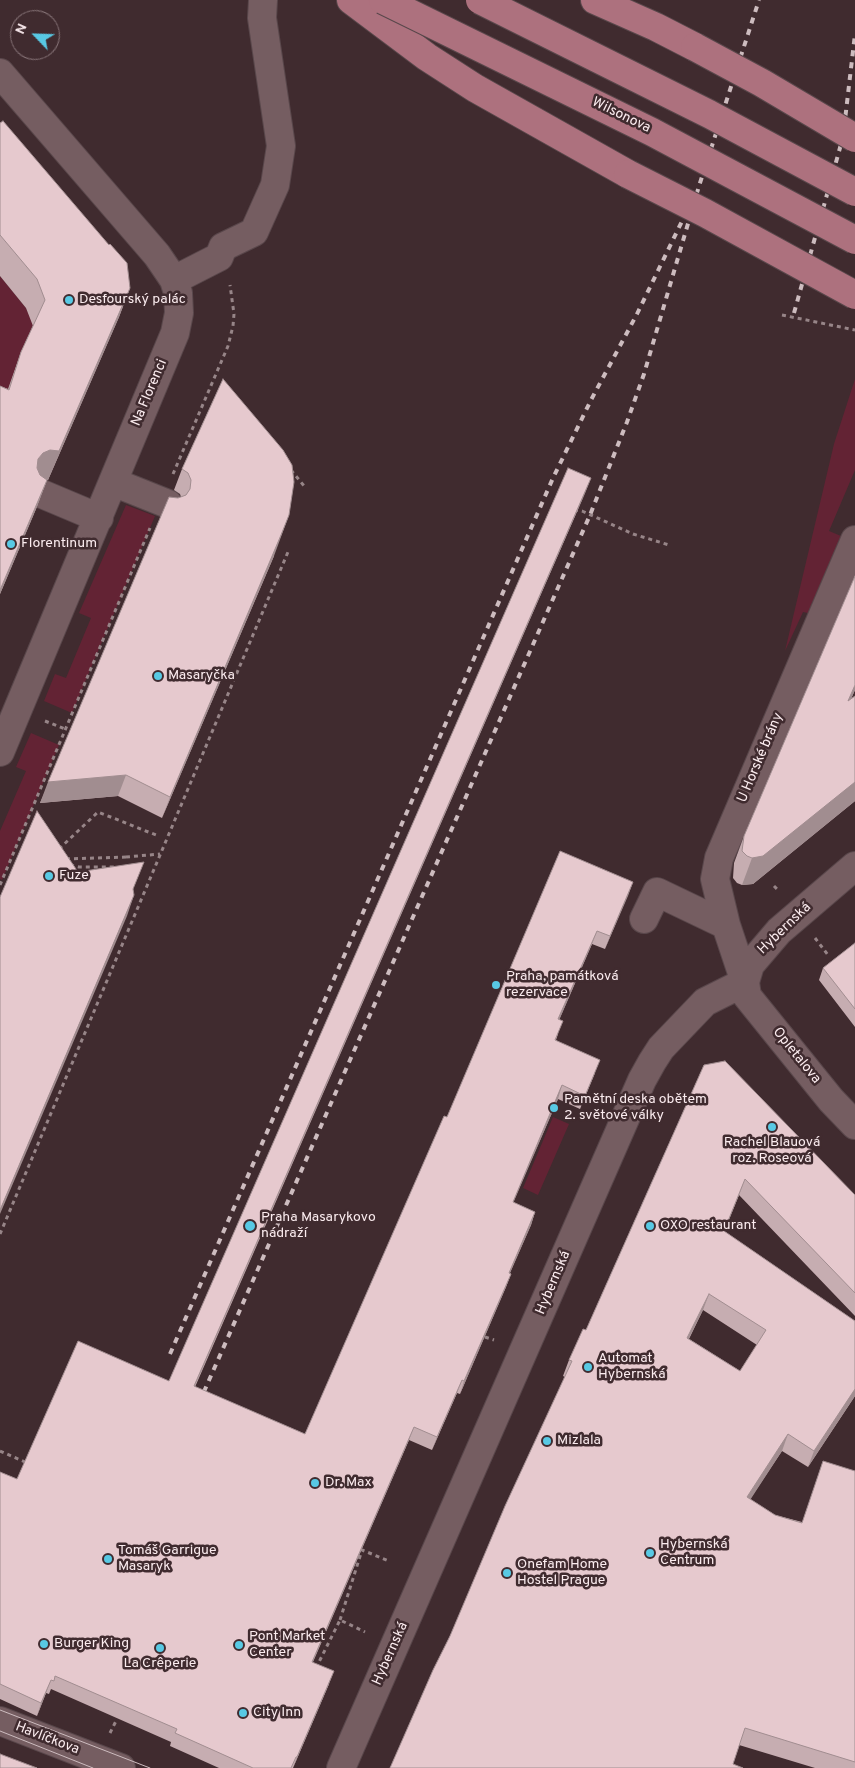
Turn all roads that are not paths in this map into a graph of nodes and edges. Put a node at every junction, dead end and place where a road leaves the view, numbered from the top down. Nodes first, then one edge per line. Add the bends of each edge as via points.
1 (264, 0) edge
2 (351, 0) edge
3 (383, 0) edge
4 (480, 0) edge
5 (595, 0) edge
6 (0, 73) edge
7 (855, 138) edge
8 (855, 192) edge
9 (855, 240) edge
10 (174, 280) junction
11 (855, 295) edge
12 (113, 482) junction
13 (42, 494) edge
14 (168, 504) edge
15 (99, 518) junction
16 (855, 540) edge
17 (0, 752) edge
18 (855, 866) edge
19 (644, 919) dead end
20 (726, 924) junction
21 (745, 982) junction
22 (855, 1125) edge
23 (0, 1721) edge
24 (121, 1768) edge
25 (341, 1768) edge

1 - 10 street via 262,18 281,146 275,185 254,232 223,247 219,257
2 - 11 main road, bridge via 475,88
3 - 9 main road, Wilsonova, bridge via 652,132
4 - 8 main road, bridge via 701,110
5 - 7 main road, bridge via 695,47
6 - 10 street, Na Florenci via 157,255
10 - 12 street, Na Florenci via 179,313 175,333
12 - 14 street
12 - 15 street, Na Florenci
13 - 15 street
15 - 17 street, Na Florenci
16 - 20 street, U Horské brány via 719,858 715,879
18 - 21 street, Hybernská via 779,931 750,965
19 - 20 street via 657,892
20 - 21 street, U Horské brány
21 - 22 street, Opletalova via 747,996
21 - 25 street, Hybernská via 705,1002 662,1048 642,1080
23 - 24 street, Havlíčkova

